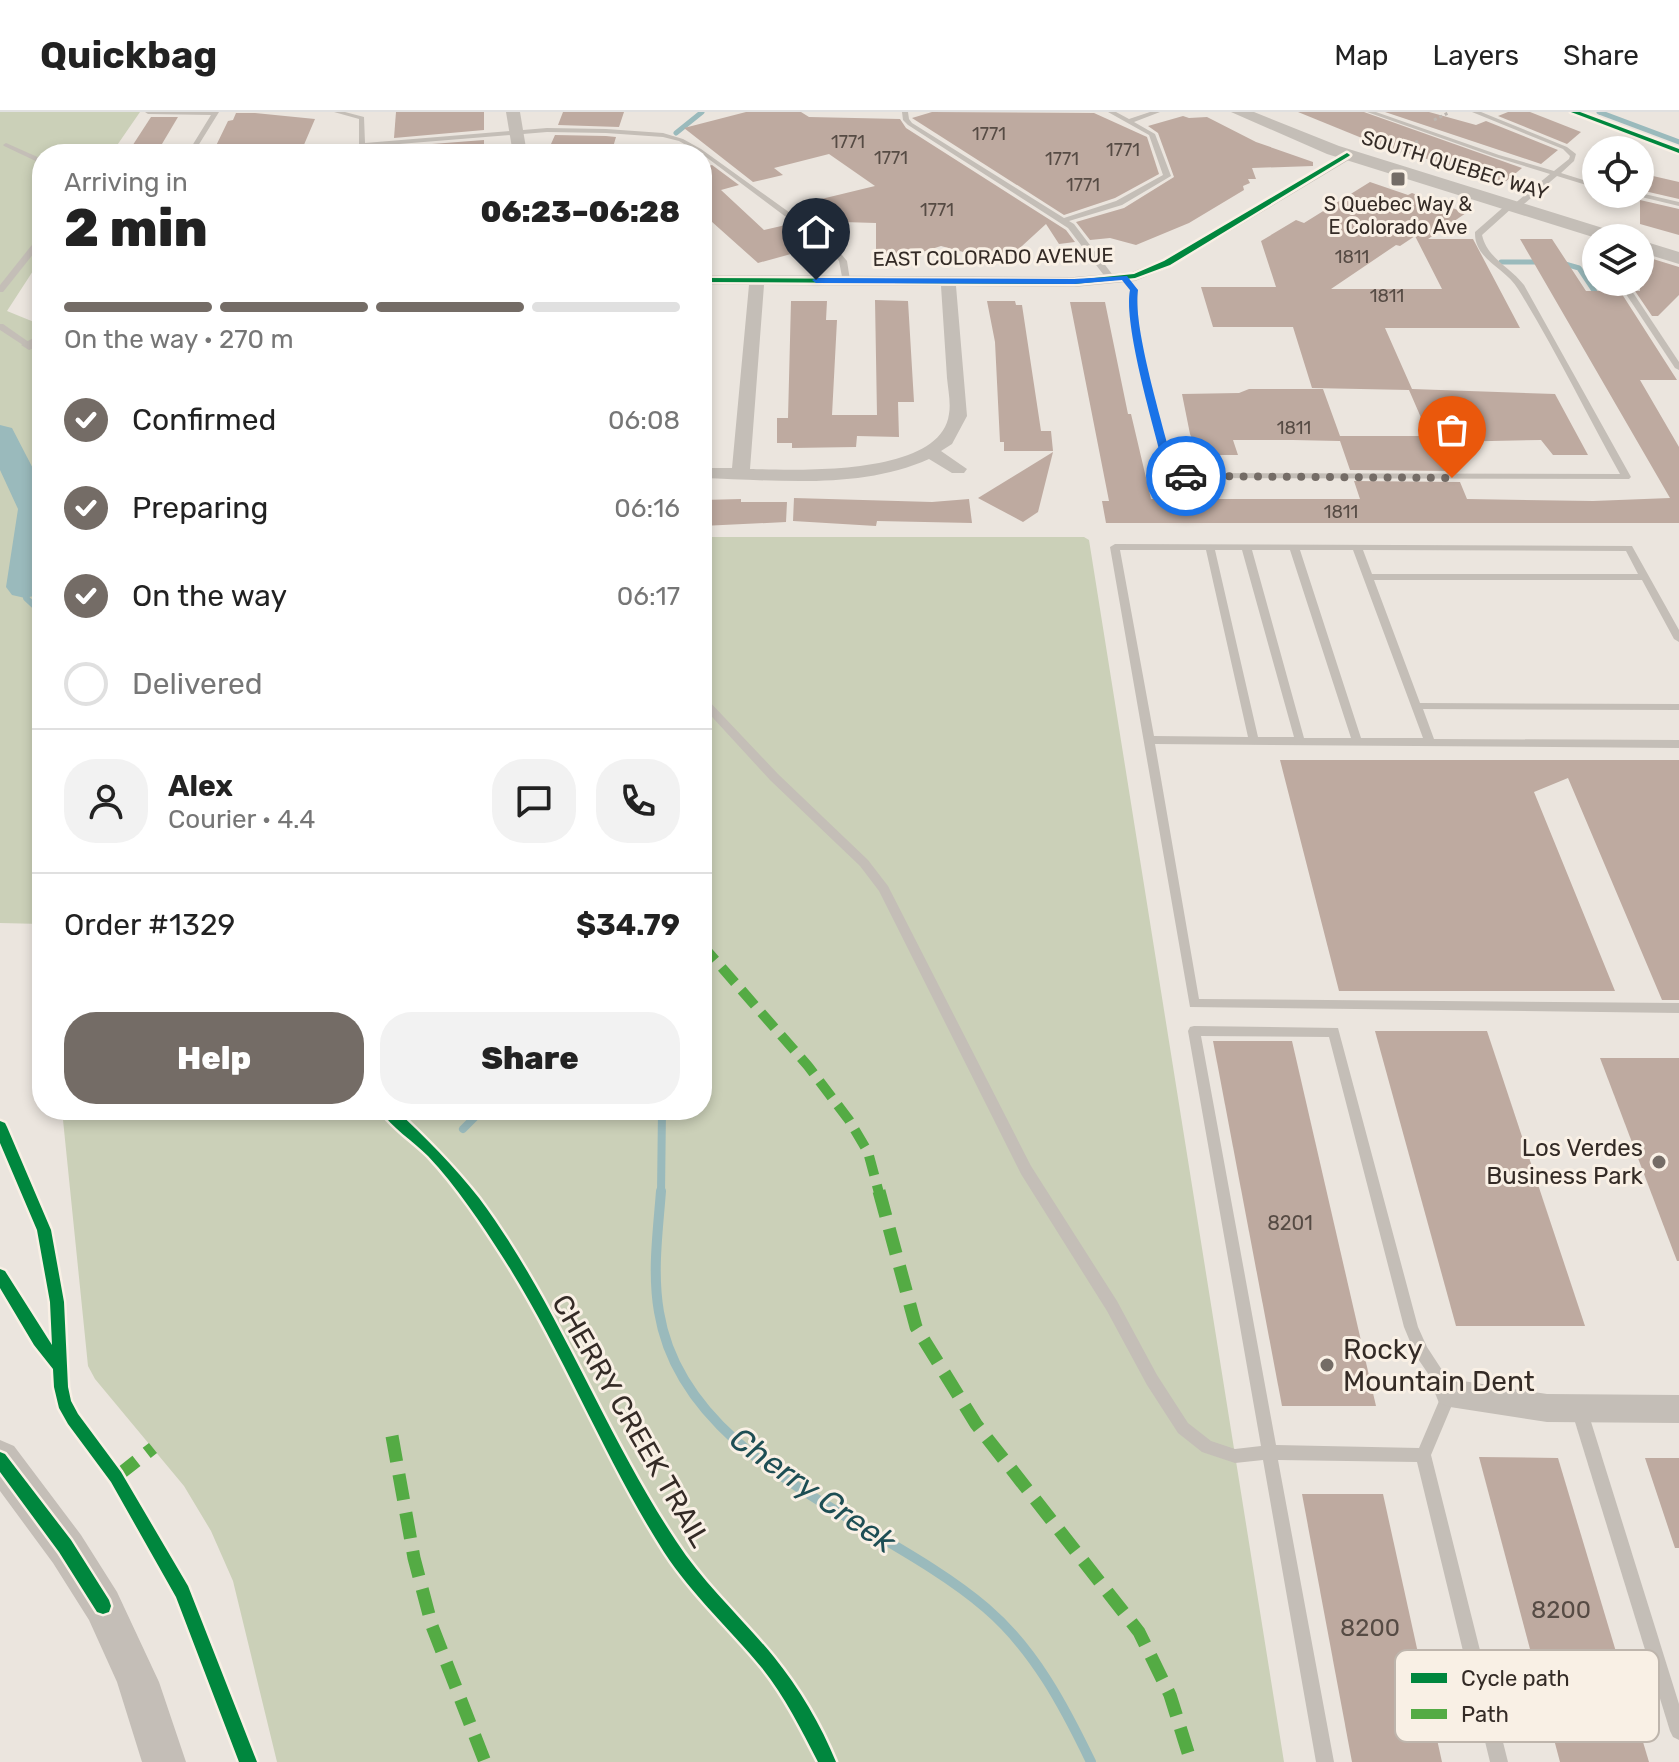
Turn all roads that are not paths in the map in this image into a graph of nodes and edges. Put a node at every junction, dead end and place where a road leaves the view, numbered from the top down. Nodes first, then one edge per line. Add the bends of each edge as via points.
1 (148, 112) edge
2 (215, 112) edge
3 (337, 112) edge
4 (513, 112) edge
5 (905, 112) edge
6 (1111, 112) edge
7 (1157, 112) edge
8 (1239, 112) edge
9 (1370, 112) edge
10 (1475, 112) edge
11 (1129, 121) junction
12 (516, 132) junction
13 (196, 144) edge
14 (362, 144) edge
15 (374, 144) edge
16 (518, 144) edge
17 (687, 144) edge
18 (6, 145) dead end
19 (1347, 155) junction
20 (32, 157) edge
21 (712, 159) edge
22 (1555, 174) junction
23 (1582, 182) edge
24 (1654, 199) edge
25 (1679, 204) edge
26 (1513, 207) junction
27 (1063, 221) junction
28 (1582, 228) edge
29 (32, 251) edge
30 (1654, 251) edge
31 (1679, 258) edge
32 (0, 268) edge
33 (11, 277) junction
34 (1118, 279) junction
35 (712, 280) edge
36 (757, 280) junction
37 (846, 280) junction
38 (948, 281) junction
39 (0, 290) edge
40 (1631, 296) edge
41 (0, 326) edge
42 (32, 340) edge
43 (1666, 349) junction
44 (1679, 349) edge
45 (1679, 368) edge
46 (931, 453) junction
47 (958, 469) dead end
48 (712, 473) edge
49 (741, 473) junction
50 (1210, 547) junction
51 (1246, 547) junction
52 (1294, 547) junction
53 (1357, 548) junction
54 (1368, 577) junction
55 (1645, 577) junction
56 (1679, 639) edge
57 (1416, 706) junction
58 (1679, 707) edge
59 (712, 711) edge
60 (1149, 740) junction
61 (1254, 741) junction
62 (1300, 741) junction
63 (1357, 741) junction
64 (1430, 742) junction
65 (1679, 744) edge
66 (1679, 1008) edge
67 (1450, 1393) junction
68 (1579, 1409) junction
69 (1679, 1409) edge
70 (1270, 1452) junction
71 (1423, 1455) junction
72 (0, 1459) edge
73 (1471, 1650) edge
74 (1654, 1650) edge
75 (1659, 1667) edge
76 (1679, 1731) edge
77 (1494, 1742) edge
78 (164, 1762) edge
79 (1325, 1762) edge
80 (1499, 1762) edge

1 - 2 lane
2 - 13 lane
3 - 14 lane via 362,118
4 - 12 street
5 - 27 lane via 910,124
6 - 11 lane
7 - 11 lane
8 - 19 street, SOUTH QUEBEC WAY
9 - 22 lane
10 - 22 lane via 1571,152 1574,159
11 - 27 lane via 1153,135 1167,176 1119,203
12 - 15 lane, EAST COLORADO AVENUE
12 - 16 street
12 - 17 lane, EAST COLORADO AVENUE via 663,135
18 - 20 lane
19 - 26 street, SOUTH QUEBEC WAY
19 - 34 street, EAST COLORADO AVENUE via 1158,267
21 - 37 lane, EAST COLORADO AVENUE via 836,251
22 - 23 lane
22 - 26 lane
24 - 25 lane
26 - 28 street, SOUTH QUEBEC WAY
26 - 34 lane via 1478,234 1479,241 1491,262 1520,285 1626,477 1171,476 1140,346 1134,290
27 - 34 lane
29 - 33 lane
30 - 31 street
32 - 33 lane
33 - 39 lane
34 - 38 street, EAST COLORADO AVENUE
35 - 36 street, EAST COLORADO AVENUE
36 - 37 street, EAST COLORADO AVENUE
36 - 49 street
37 - 38 street, EAST COLORADO AVENUE
38 - 46 street via 958,416 949,437
40 - 43 lane
41 - 42 lane
43 - 44 lane
43 - 45 lane
46 - 47 street
46 - 49 street via 874,471
48 - 49 street
50 - 51 lane
50 - 60 lane via 1115,547
50 - 61 lane
51 - 52 lane
51 - 62 lane
52 - 53 lane
52 - 63 lane
53 - 54 lane
53 - 55 lane via 1629,548
54 - 55 lane
54 - 57 lane
55 - 56 lane
57 - 58 lane
57 - 64 lane
59 - 70 lane via 884,889 1026,1170 1183,1428 1207,1447 1235,1456
60 - 61 lane
60 - 66 lane via 1194,1004
61 - 62 lane
62 - 63 lane
63 - 64 lane
64 - 65 lane
67 - 68 street
67 - 70 lane via 1411,1327 1334,1032 1194,1031
67 - 71 lane
68 - 69 street
68 - 74 lane
70 - 71 lane
70 - 79 lane
71 - 73 lane
72 - 78 street via 103,1606
75 - 76 lane
77 - 80 lane

